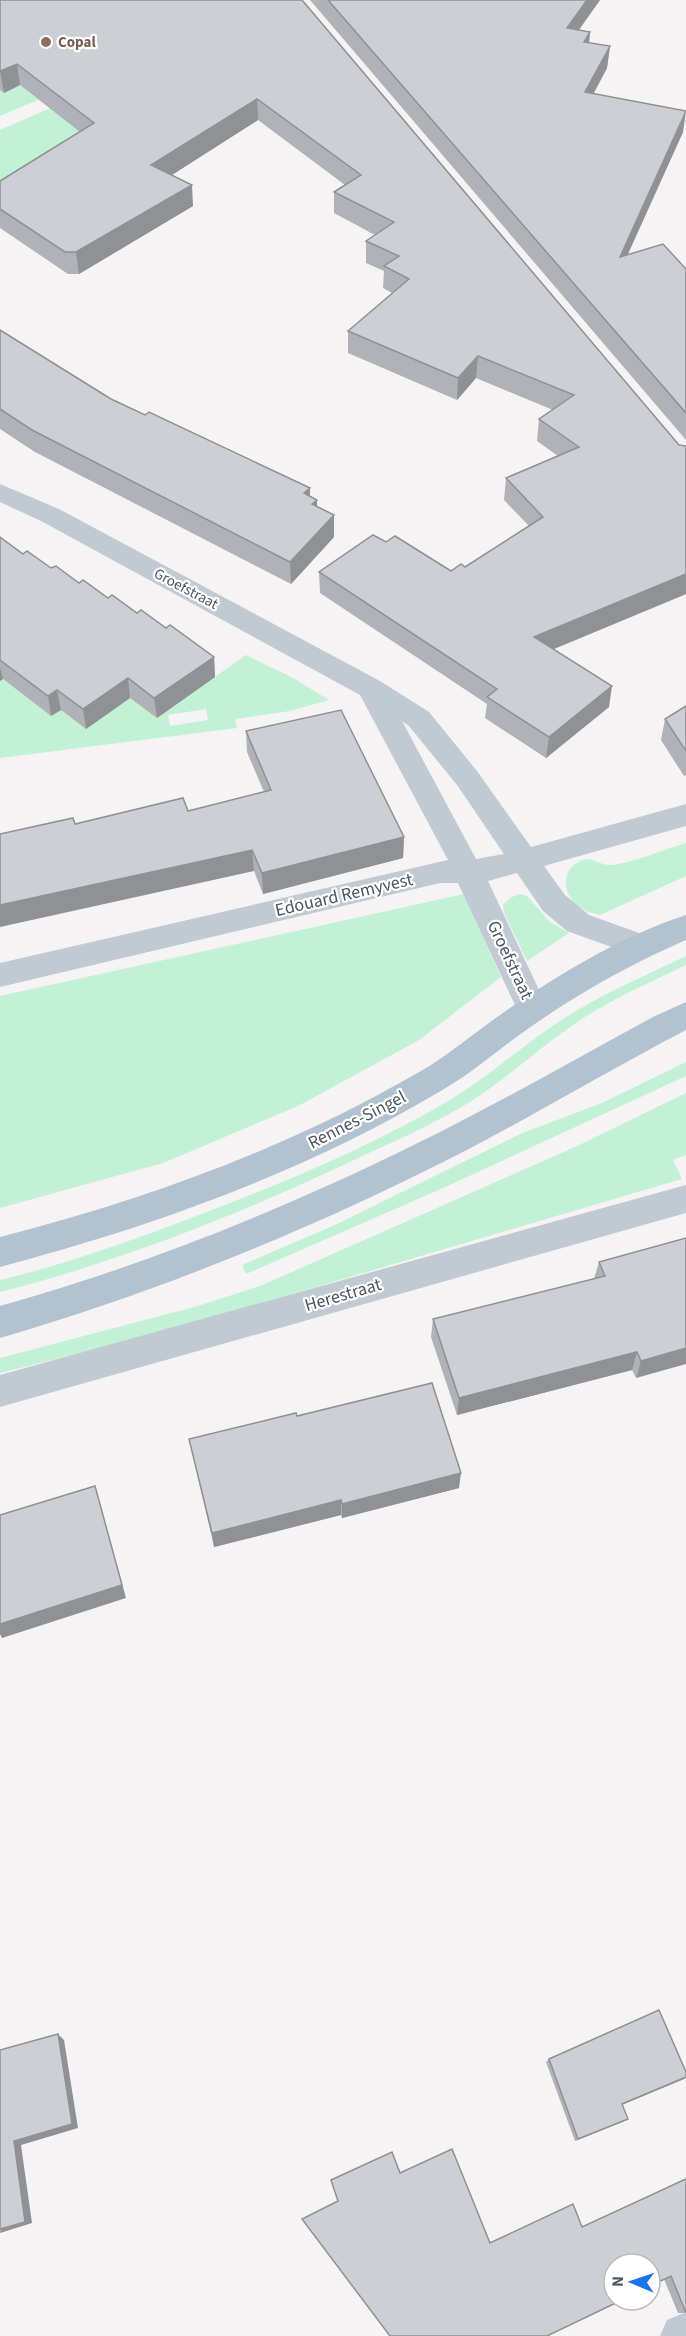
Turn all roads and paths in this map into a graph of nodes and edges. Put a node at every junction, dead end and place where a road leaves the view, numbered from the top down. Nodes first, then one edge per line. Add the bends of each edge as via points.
1 (0, 492) edge
2 (370, 688) junction
3 (686, 815) edge
4 (525, 861) junction
5 (468, 871) junction
6 (686, 927) edge
7 (642, 946) junction
8 (0, 975) edge
9 (532, 1009) junction
10 (686, 1015) edge
11 (686, 1199) edge
12 (0, 1252) edge
13 (0, 1322) edge
14 (0, 1391) edge

1 - 2 street, Groefstraat via 50,515
2 - 4 street, Groefstraat via 419,719 467,778
2 - 5 street, Groefstraat
3 - 4 street, Edouard Remyvest
4 - 5 street, Edouard Remyvest
4 - 7 street, Groefstraat via 567,915
5 - 8 street, Edouard Remyvest via 440,872
5 - 9 street, Groefstraat
6 - 7 main road, Rennes-Singel
7 - 9 main road, Rennes-Singel
9 - 12 main road, Rennes-Singel via 435,1079 309,1145 174,1202
10 - 13 main road via 484,1125 272,1228 190,1261
11 - 14 street, Herestraat

